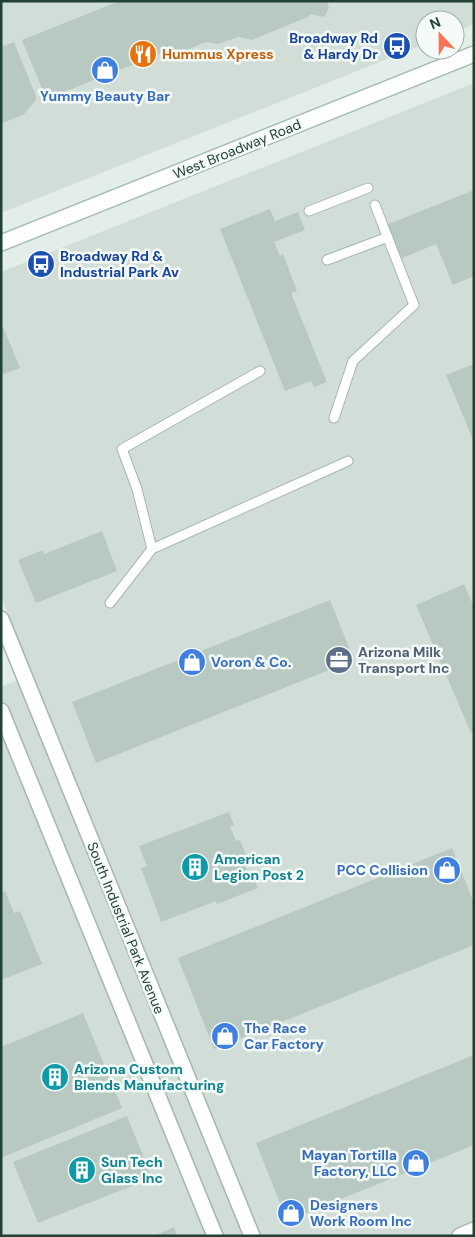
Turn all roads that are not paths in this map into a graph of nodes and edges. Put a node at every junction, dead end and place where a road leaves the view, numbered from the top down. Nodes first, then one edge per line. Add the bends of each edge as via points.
1 (474, 54) edge
2 (368, 188) dead end
3 (375, 205) dead end
4 (309, 212) dead end
5 (388, 237) junction
6 (1, 243) edge
7 (327, 260) dead end
8 (260, 371) dead end
9 (334, 418) dead end
10 (348, 461) dead end
11 (152, 549) junction
12 (110, 603) dead end
13 (1, 619) edge
14 (1, 711) edge
15 (474, 1230) edge
16 (215, 1236) edge
17 (252, 1236) edge
18 (460, 1236) edge

1 - 6 street, West Broadway Road
2 - 4 lane
3 - 5 lane
5 - 7 lane
5 - 9 lane via 414,305 352,361
8 - 11 lane via 122,449 137,489
10 - 11 lane
11 - 12 lane
13 - 17 street, South Industrial Park Avenue
14 - 16 street
15 - 18 street

